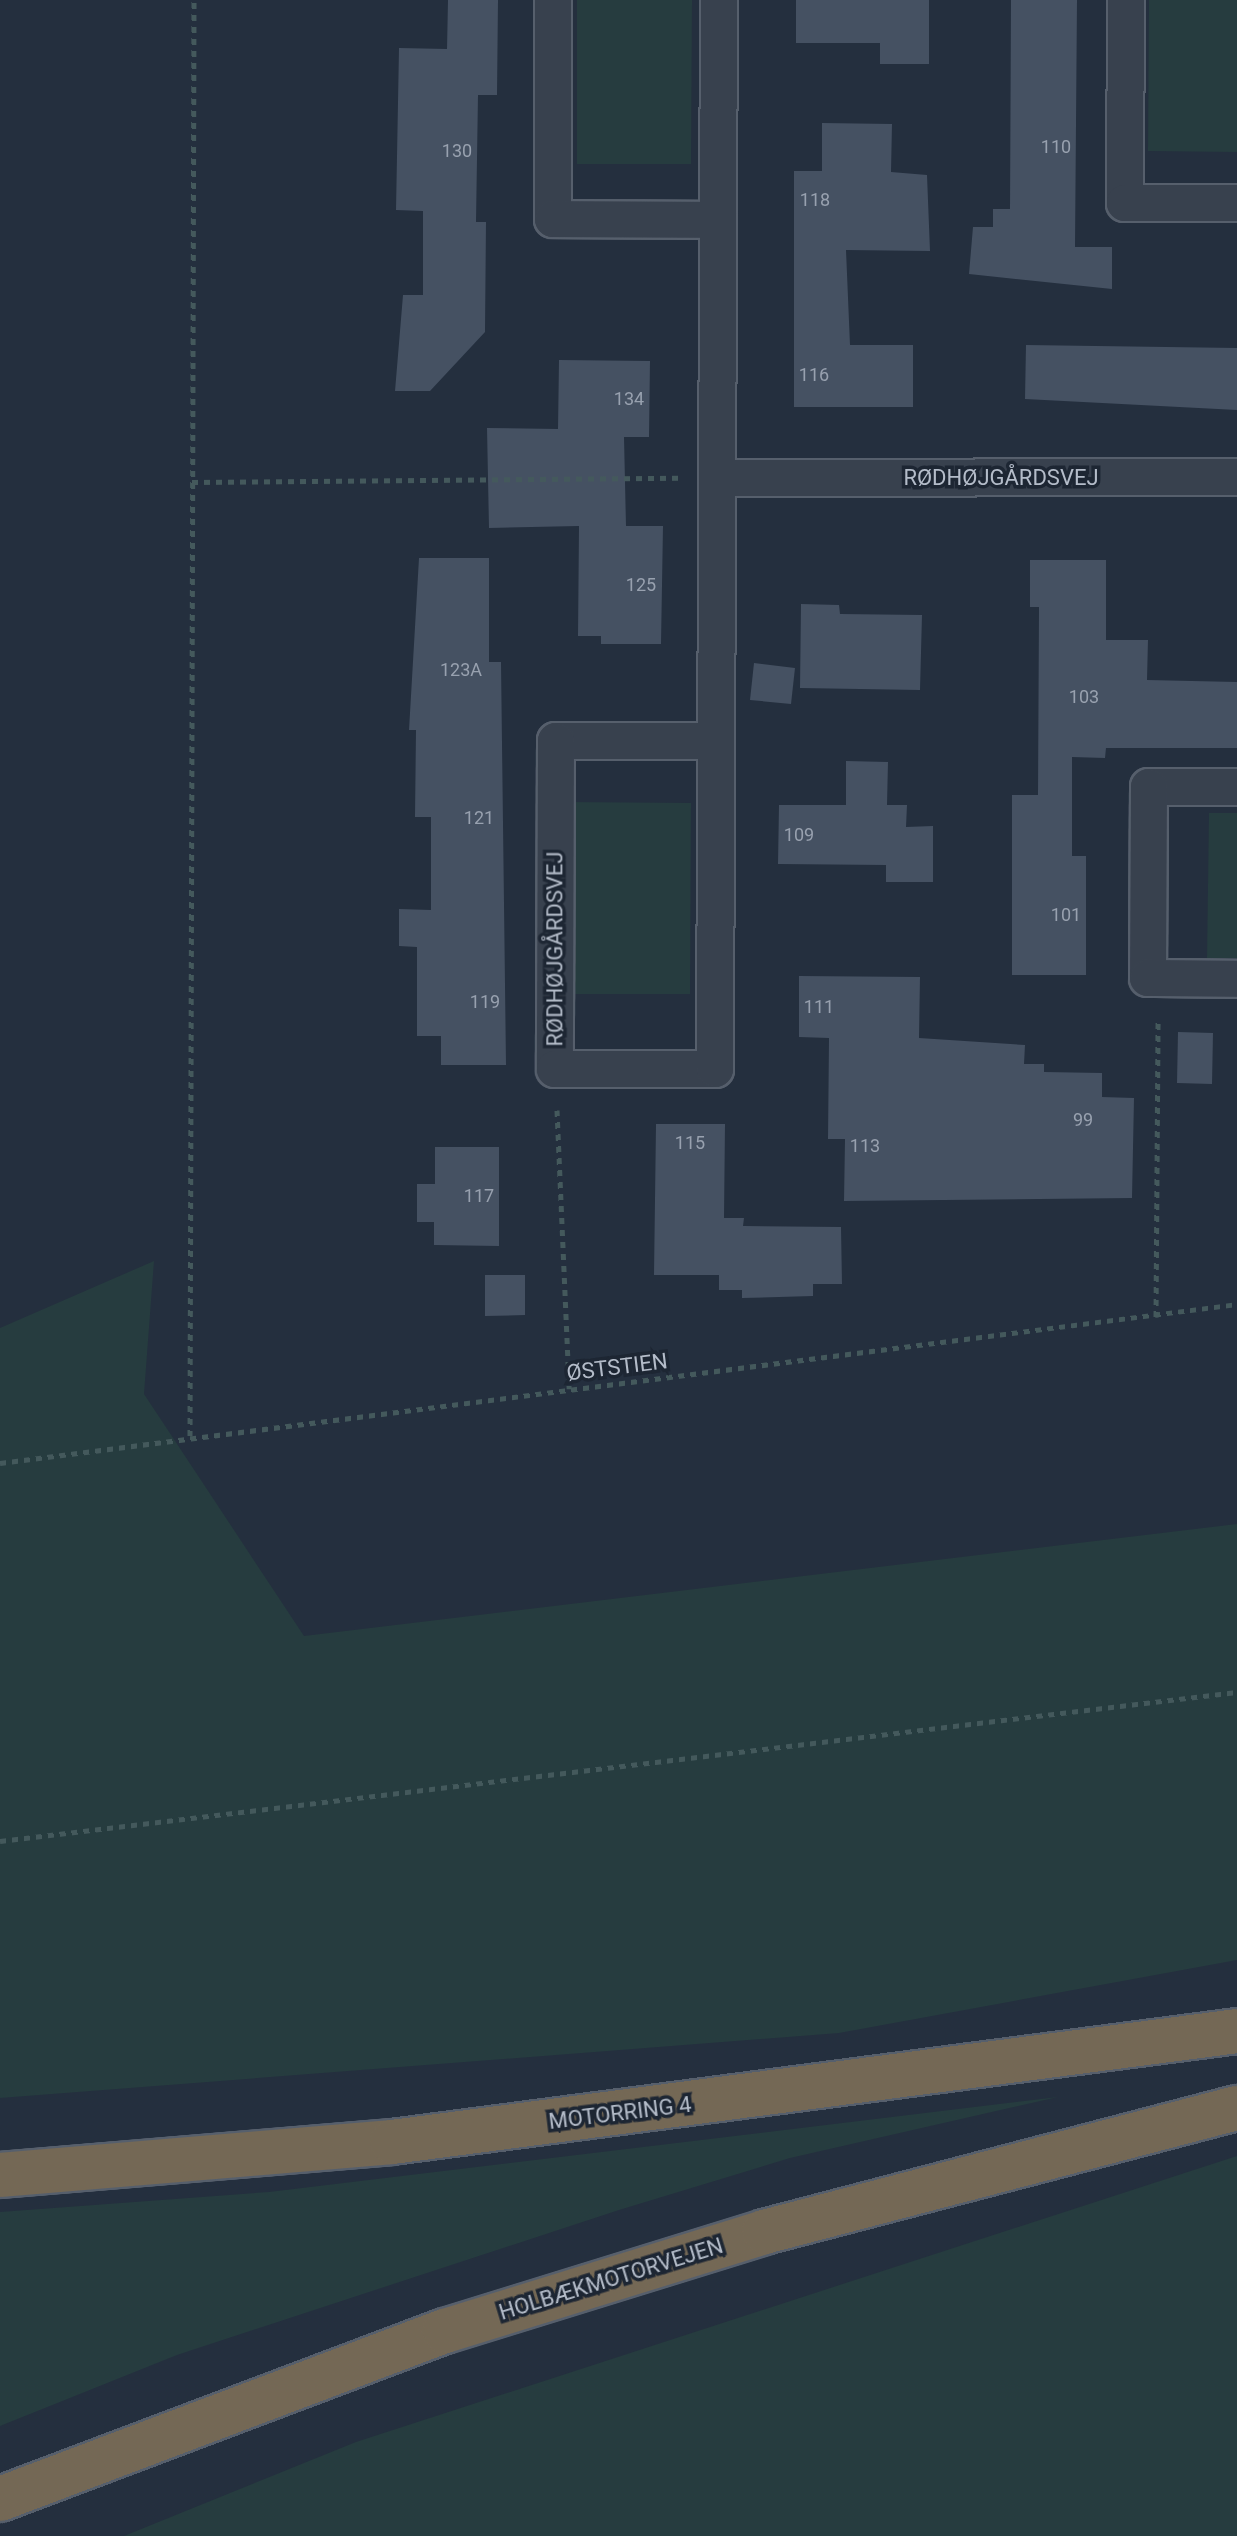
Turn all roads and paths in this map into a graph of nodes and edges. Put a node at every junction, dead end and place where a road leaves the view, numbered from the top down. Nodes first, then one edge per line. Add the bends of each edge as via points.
1 (193, 0) edge
2 (553, 0) edge
3 (719, 0) edge
4 (1126, 0) edge
5 (1237, 203) edge
6 (718, 220) junction
7 (1237, 477) edge
8 (717, 478) junction
9 (192, 482) junction
10 (715, 741) junction
11 (1237, 787) edge
12 (1158, 978) junction
13 (1237, 979) edge
14 (555, 1069) junction
15 (1237, 1304) edge
16 (1156, 1317) junction
17 (569, 1389) junction
18 (190, 1436) junction
19 (0, 1463) edge
20 (1237, 1692) edge
21 (0, 1841) edge
22 (1237, 2031) edge
23 (1237, 2108) edge
24 (0, 2175) edge
25 (0, 2499) edge

1 - 9 path
2 - 6 street via 553,219
3 - 6 street, RØDHØJGÅRDSVEJ
4 - 5 street via 1125,203
6 - 8 street, RØDHØJGÅRDSVEJ
7 - 8 street, RØDHØJGÅRDSVEJ
8 - 9 path
8 - 10 street, RØDHØJGÅRDSVEJ
9 - 18 path
10 - 14 street, RØDHØJGÅRDSVEJ via 556,741
10 - 14 street, RØDHØJGÅRDSVEJ via 715,1069
11 - 12 street via 1149,787 1148,978
12 - 13 street
12 - 16 path
14 - 17 path
15 - 16 path, ØSTSTIEN
16 - 17 path, ØSTSTIEN
17 - 18 path, ØSTSTIEN
18 - 19 path, ØSTSTIEN
20 - 21 path
22 - 24 highway, MOTORRING 4 via 392,2142
23 - 25 highway, HOLBÆKMOTORVEJEN via 779,2228 445,2331

